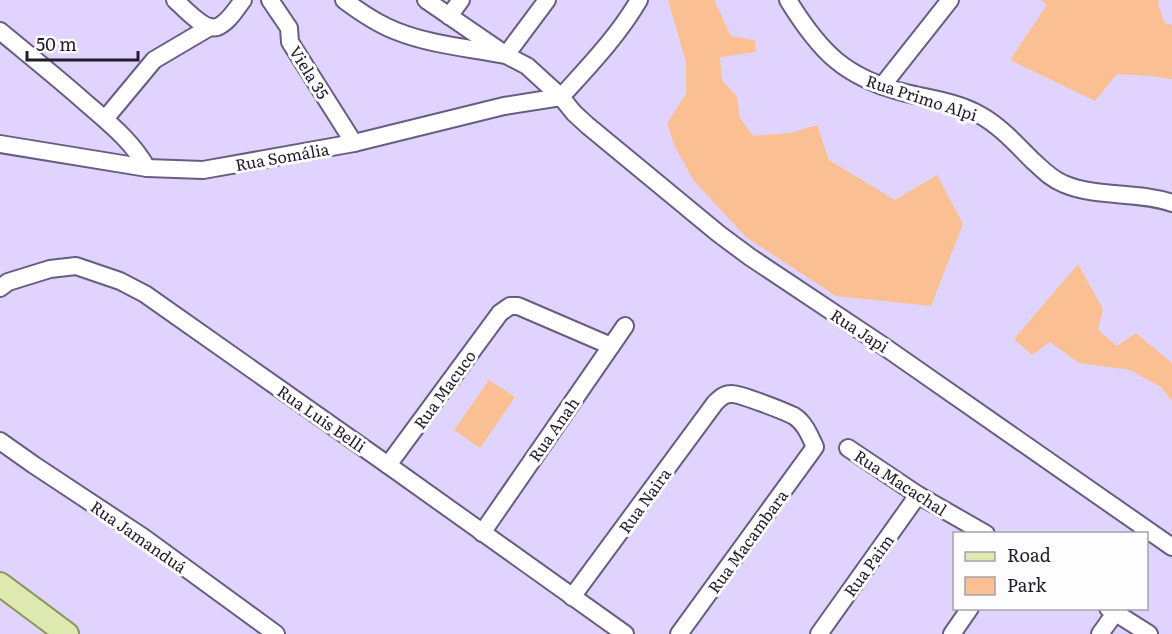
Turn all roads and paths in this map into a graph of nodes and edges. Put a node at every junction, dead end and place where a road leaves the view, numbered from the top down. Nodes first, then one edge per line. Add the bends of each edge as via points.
1 (175, 0) edge
2 (243, 0) edge
3 (270, 0) edge
4 (344, 0) edge
5 (426, 0) edge
6 (461, 0) edge
7 (548, 0) edge
8 (639, 0) edge
9 (788, 0) edge
10 (950, 0) edge
11 (449, 16) junction
12 (210, 27) junction
13 (0, 31) edge
14 (506, 55) junction
15 (882, 86) junction
16 (561, 98) junction
17 (105, 119) junction
18 (354, 143) junction
19 (0, 144) edge
20 (147, 168) junction
21 (1172, 202) edge
22 (0, 288) edge
23 (625, 326) dead end
24 (611, 346) junction
25 (0, 441) edge
26 (815, 447) joint
27 (848, 448) dead end
28 (388, 465) junction
29 (918, 495) junction
30 (983, 532) edge
31 (482, 533) junction
32 (1172, 547) edge
33 (0, 584) edge
34 (572, 597) junction
35 (969, 610) edge
36 (1112, 611) edge
37 (66, 634) edge
38 (276, 634) edge
39 (625, 634) edge
40 (679, 634) edge
41 (819, 634) edge
42 (952, 634) edge
43 (1100, 634) edge
44 (1149, 634) edge

1 - 12 street
2 - 12 street via 226,20
3 - 18 street, Viela 35 via 289,28 290,42
4 - 14 street via 395,31
5 - 11 street, Rua Japi
6 - 11 street
7 - 14 street
8 - 16 street via 613,39
9 - 15 street, Rua Primo Alpi via 829,55 849,71
10 - 15 street
11 - 14 street, Rua Japi
12 - 17 street via 154,60
13 - 17 street
14 - 16 street, Rua Japi via 526,66
15 - 21 street, Rua Primo Alpi via 961,106 980,115 1047,175 1063,184
16 - 18 street, Rua Somália via 504,106
16 - 32 street, Rua Japi via 587,125 719,234
17 - 20 street via 133,146
18 - 20 street, Rua Somália via 203,170
19 - 20 street, Rua Somália
22 - 28 street, Rua Luis Belli via 50,269 76,266 120,281 145,294
23 - 24 street, Rua Anah
24 - 28 street, Rua Macuco via 510,306 500,313
24 - 31 street, Rua Anah
25 - 38 street, Rua Jamanduá via 143,537
26 - 34 street, Rua Naira via 807,429 794,417 743,396 724,395
26 - 40 street, Rua Macambara
27 - 29 street, Rua Macachal
28 - 31 street, Rua Luis Belli
29 - 30 street, Rua Macachal
29 - 41 street, Rua Paim
31 - 34 street, Rua Luis Belli
33 - 37 main road
34 - 39 street, Rua Luis Belli
35 - 42 street
36 - 43 street
36 - 44 street

